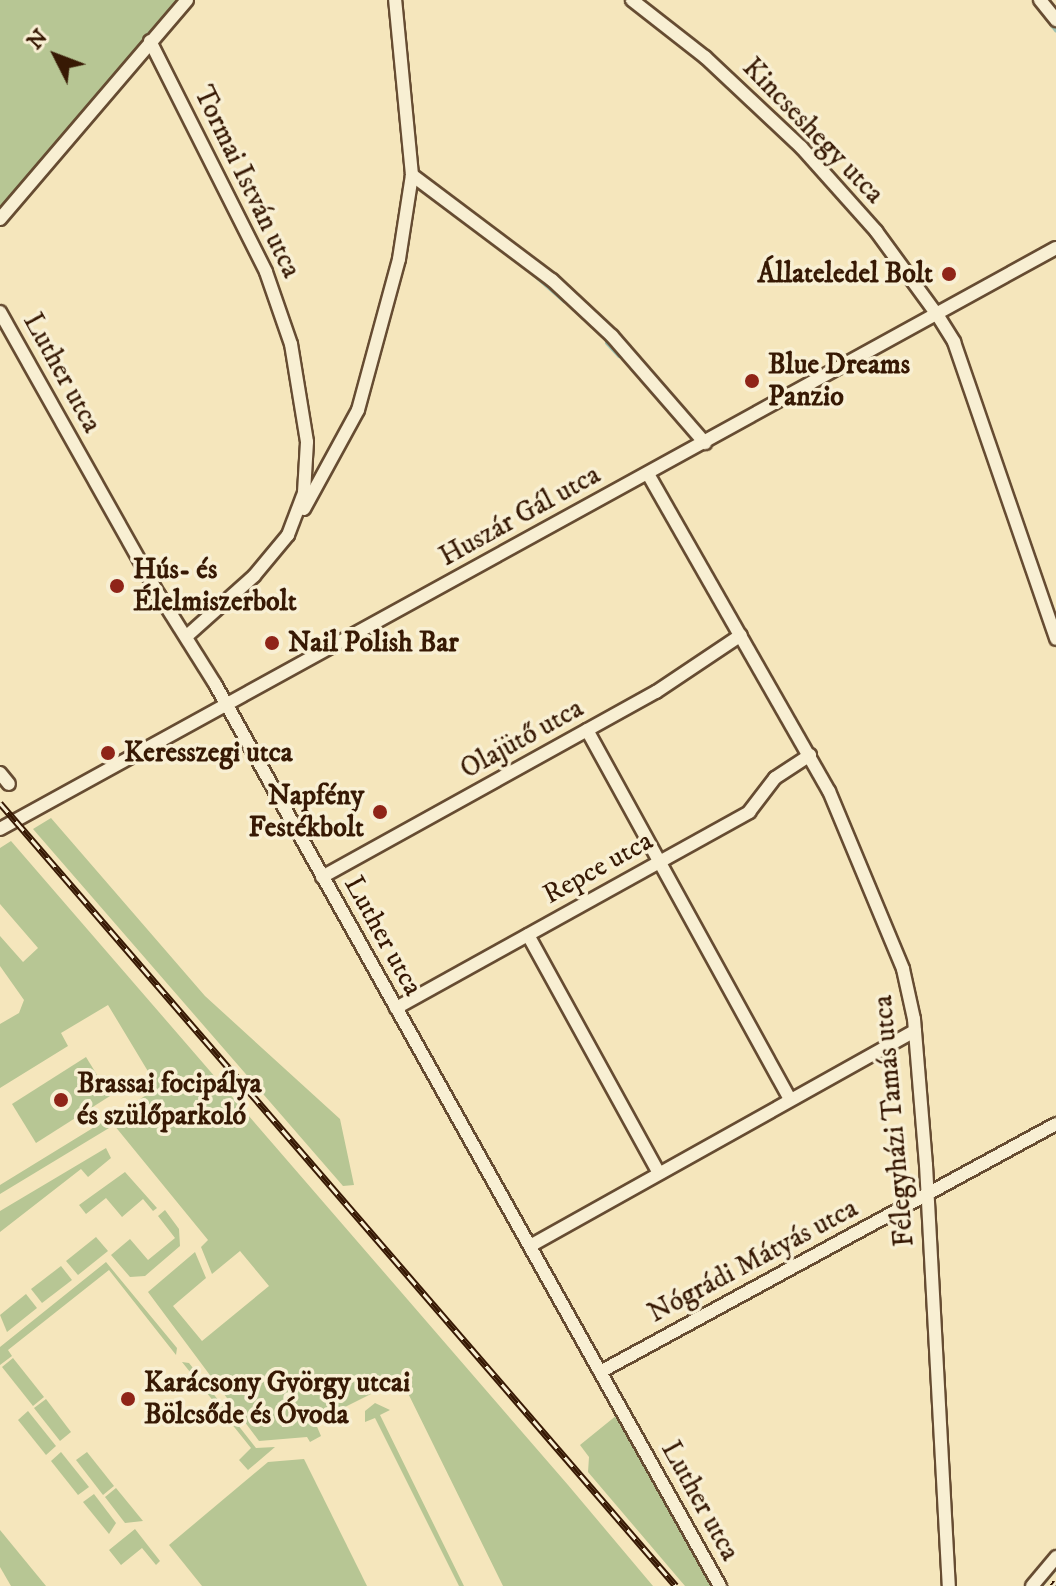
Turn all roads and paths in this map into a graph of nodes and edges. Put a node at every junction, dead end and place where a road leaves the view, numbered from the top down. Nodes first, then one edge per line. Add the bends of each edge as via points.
1 (187, 0) edge
2 (395, 0) edge
3 (632, 0) edge
4 (1040, 0) edge
5 (1056, 20) edge
6 (150, 41) junction
7 (412, 175) junction
8 (0, 219) edge
9 (1056, 248) edge
10 (0, 312) edge
11 (938, 316) junction
12 (705, 443) junction
13 (648, 474) junction
14 (298, 519) junction
15 (741, 635) junction
16 (187, 636) junction
17 (1056, 639) edge
18 (226, 704) junction
19 (587, 730) junction
20 (810, 755) junction
21 (3, 827) edge
22 (659, 862) junction
23 (322, 877) junction
24 (528, 935) junction
25 (396, 1008) junction
26 (915, 1031) junction
27 (790, 1099) junction
28 (1056, 1124) edge
29 (659, 1173) junction
30 (927, 1194) junction
31 (530, 1246) junction
32 (600, 1372) junction
33 (1056, 1557) edge
34 (720, 1586) edge
35 (949, 1586) edge
36 (1032, 1586) edge

1 - 6 street
2 - 7 street
3 - 11 street, Kincseshegy utca via 705,57 801,147 876,231
4 - 5 street
6 - 8 street
6 - 14 street, Tormai István utca via 246,224 286,328 307,442
7 - 12 street via 552,280 612,336
7 - 14 street via 385,325 363,397 340,450
9 - 11 street, Huszár Gál utca
10 - 16 street, Luther utca
11 - 12 street, Huszár Gál utca
11 - 17 street, Kincseshegy utca via 954,342
12 - 13 street, Huszár Gál utca
13 - 15 street, Félegyházi Tamás utca
13 - 18 street, Huszár Gál utca
14 - 16 street via 261,568
15 - 19 street, Olajütő utca
15 - 20 street, Félegyházi Tamás utca
16 - 18 street, Luther utca
18 - 21 street, Huszár Gál utca
18 - 23 street, Luther utca
19 - 22 street
19 - 23 street, Olajütő utca
20 - 22 street, Repce utca via 770,782 753,810
20 - 26 street, Félegyházi Tamás utca via 897,950
22 - 24 street, Repce utca
22 - 27 street
23 - 25 street, Luther utca
24 - 25 street, Repce utca
24 - 29 street
25 - 31 street, Luther utca
26 - 27 street
26 - 30 street, Félegyházi Tamás utca
27 - 29 street
28 - 30 street, Nógrádi Mátyás utca
29 - 31 street
30 - 32 street, Nógrádi Mátyás utca
30 - 35 street, Félegyházi Tamás utca
31 - 32 street, Luther utca
32 - 34 street, Luther utca
33 - 36 street

